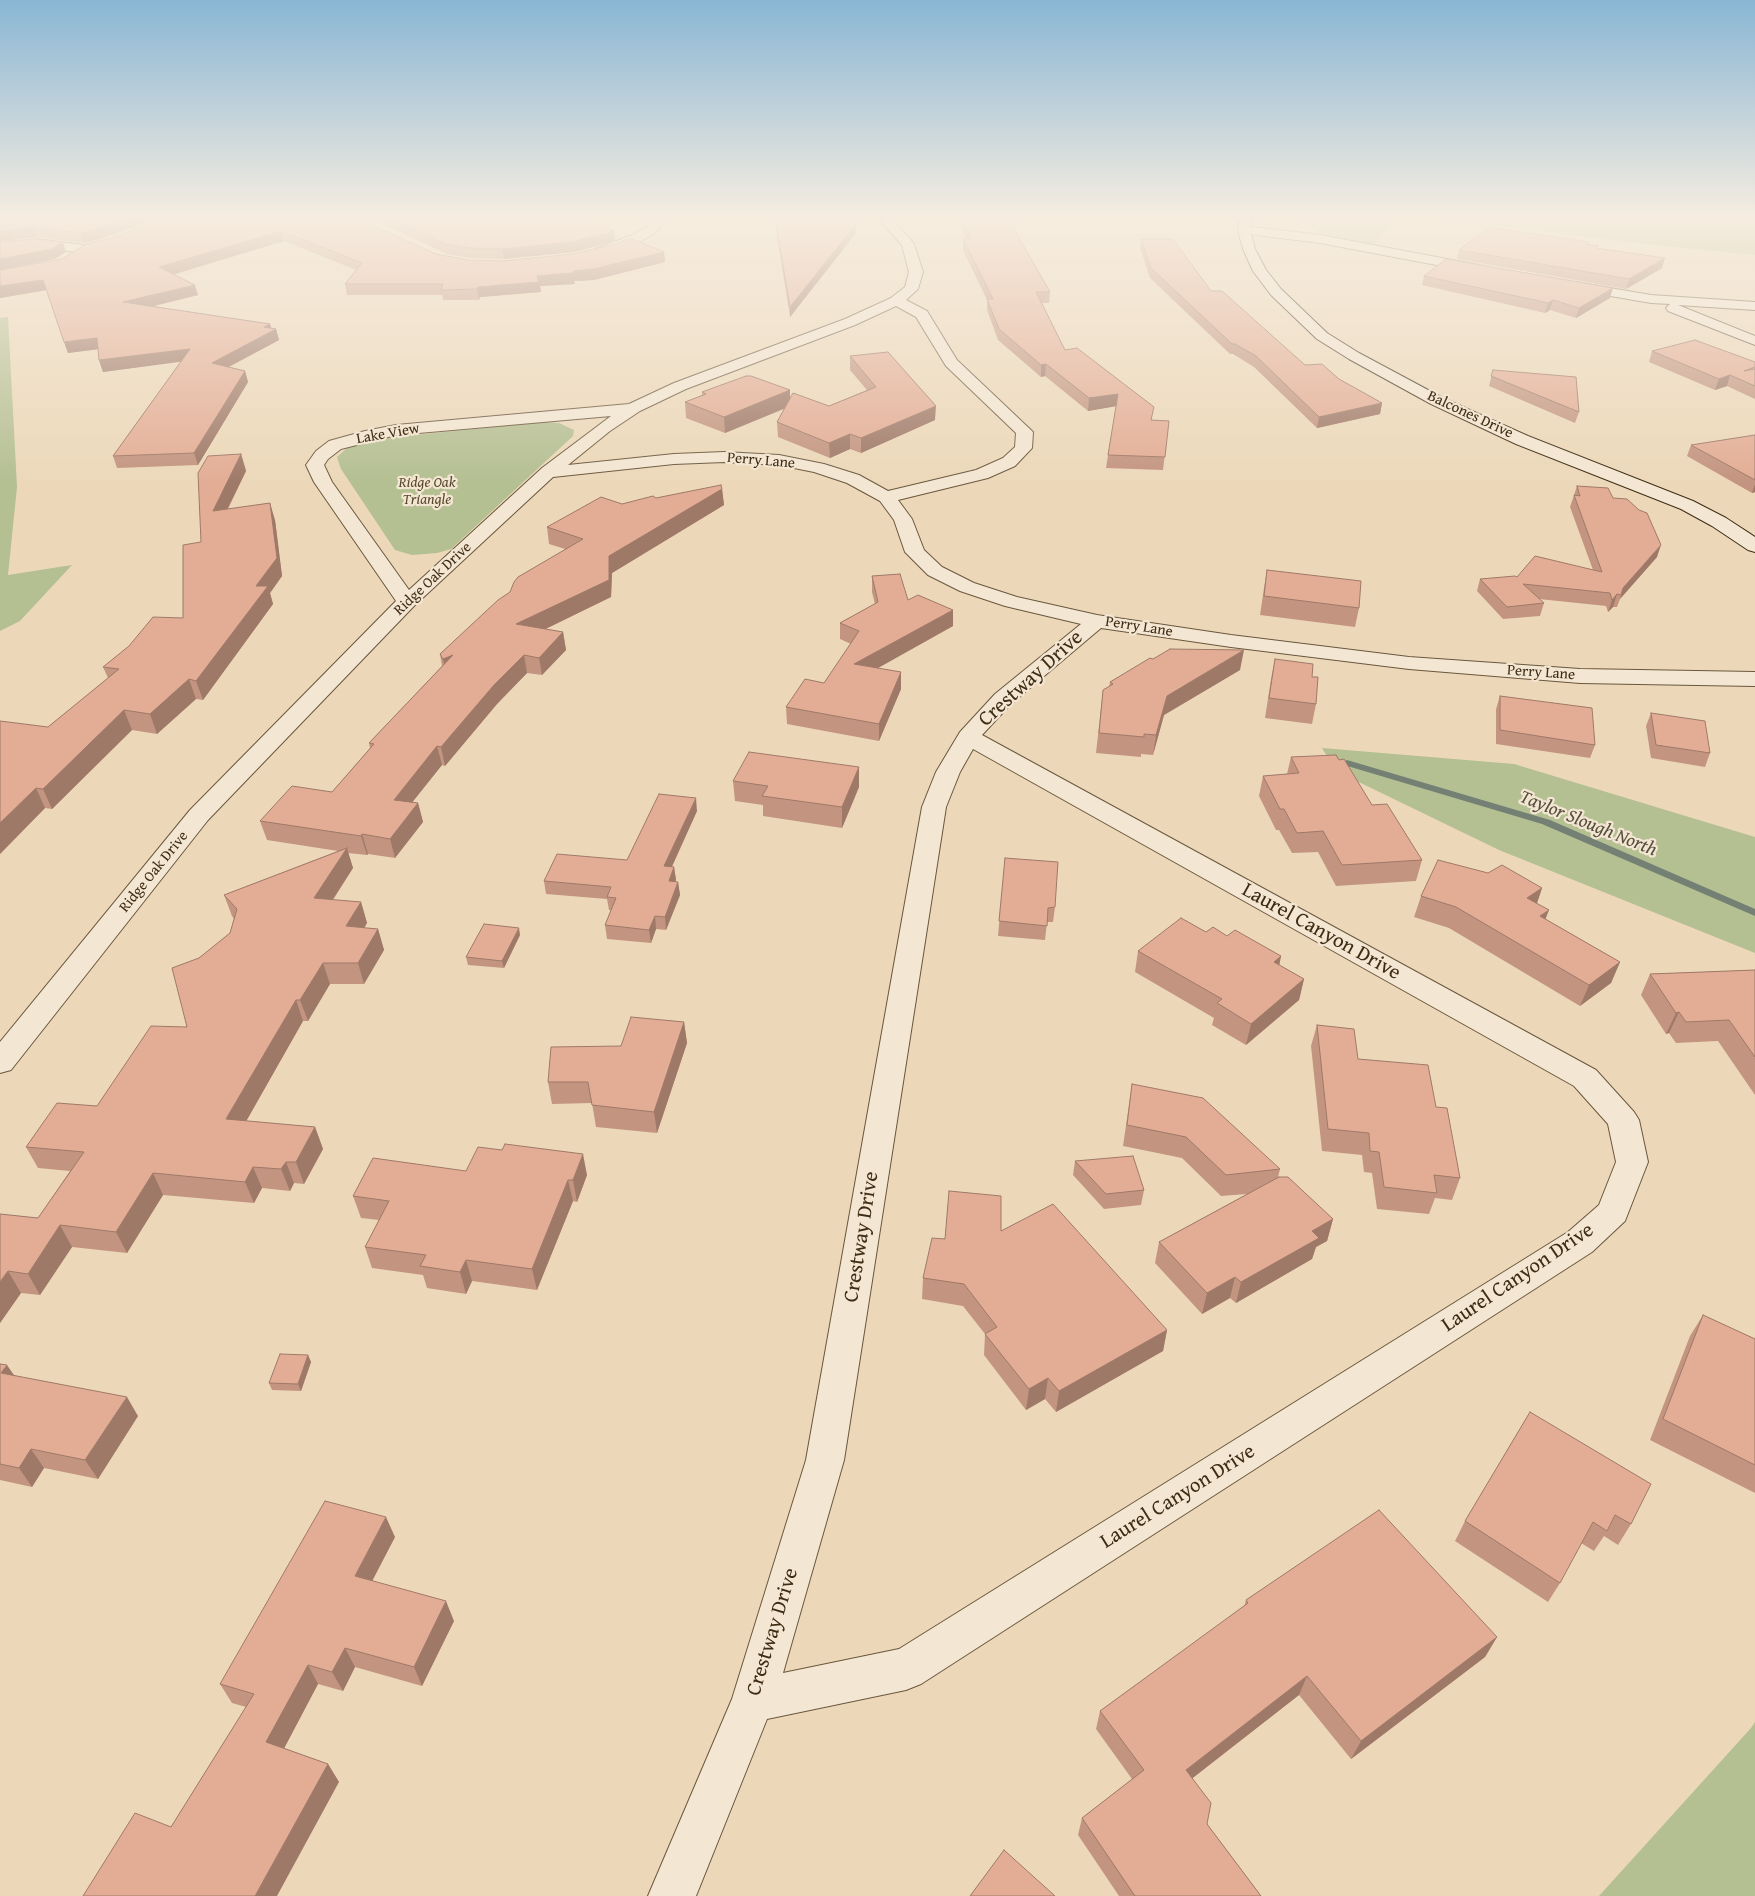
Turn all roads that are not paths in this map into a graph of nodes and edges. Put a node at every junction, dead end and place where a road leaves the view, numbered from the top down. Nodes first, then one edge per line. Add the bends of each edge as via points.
1 (884, 306) edge
2 (907, 306) edge
3 (1291, 306) edge
4 (1670, 306) edge
5 (1755, 341) edge
6 (634, 408) junction
7 (548, 472) junction
8 (886, 497) junction
9 (1755, 546) edge
10 (407, 602) junction
11 (1097, 620) junction
12 (1755, 679) edge
13 (968, 738) junction
14 (0, 1062) edge
15 (752, 1700) junction
16 (672, 1896) edge

1 - 6 street, Ridge Oak Drive via 680,386
2 - 8 street via 922,314 951,363 1025,432 1023,448 1010,462 982,474
3 - 9 street, Balcones Drive via 1322,336 1395,379 1473,418 1687,505
4 - 5 street
6 - 7 street, Ridge Oak Drive via 604,427
6 - 10 street, Lake View via 396,430 335,445 322,455 315,465 323,482
7 - 8 street, Perry Lane via 674,459 778,460 853,479
7 - 10 street, Ridge Oak Drive
8 - 11 street, Perry Lane via 903,519 915,552 935,571 967,587 1012,602
10 - 14 street, Ridge Oak Drive via 199,815
11 - 12 street, Perry Lane via 1231,641 1409,663 1580,676
11 - 13 street, Crestway Drive via 1004,699
13 - 15 street, Crestway Drive via 948,772 934,807 825,1460
13 - 15 street, Laurel Canyon Drive via 1585,1078 1622,1120 1632,1162 1613,1212 1580,1242 906,1669
15 - 16 street, Crestway Drive

